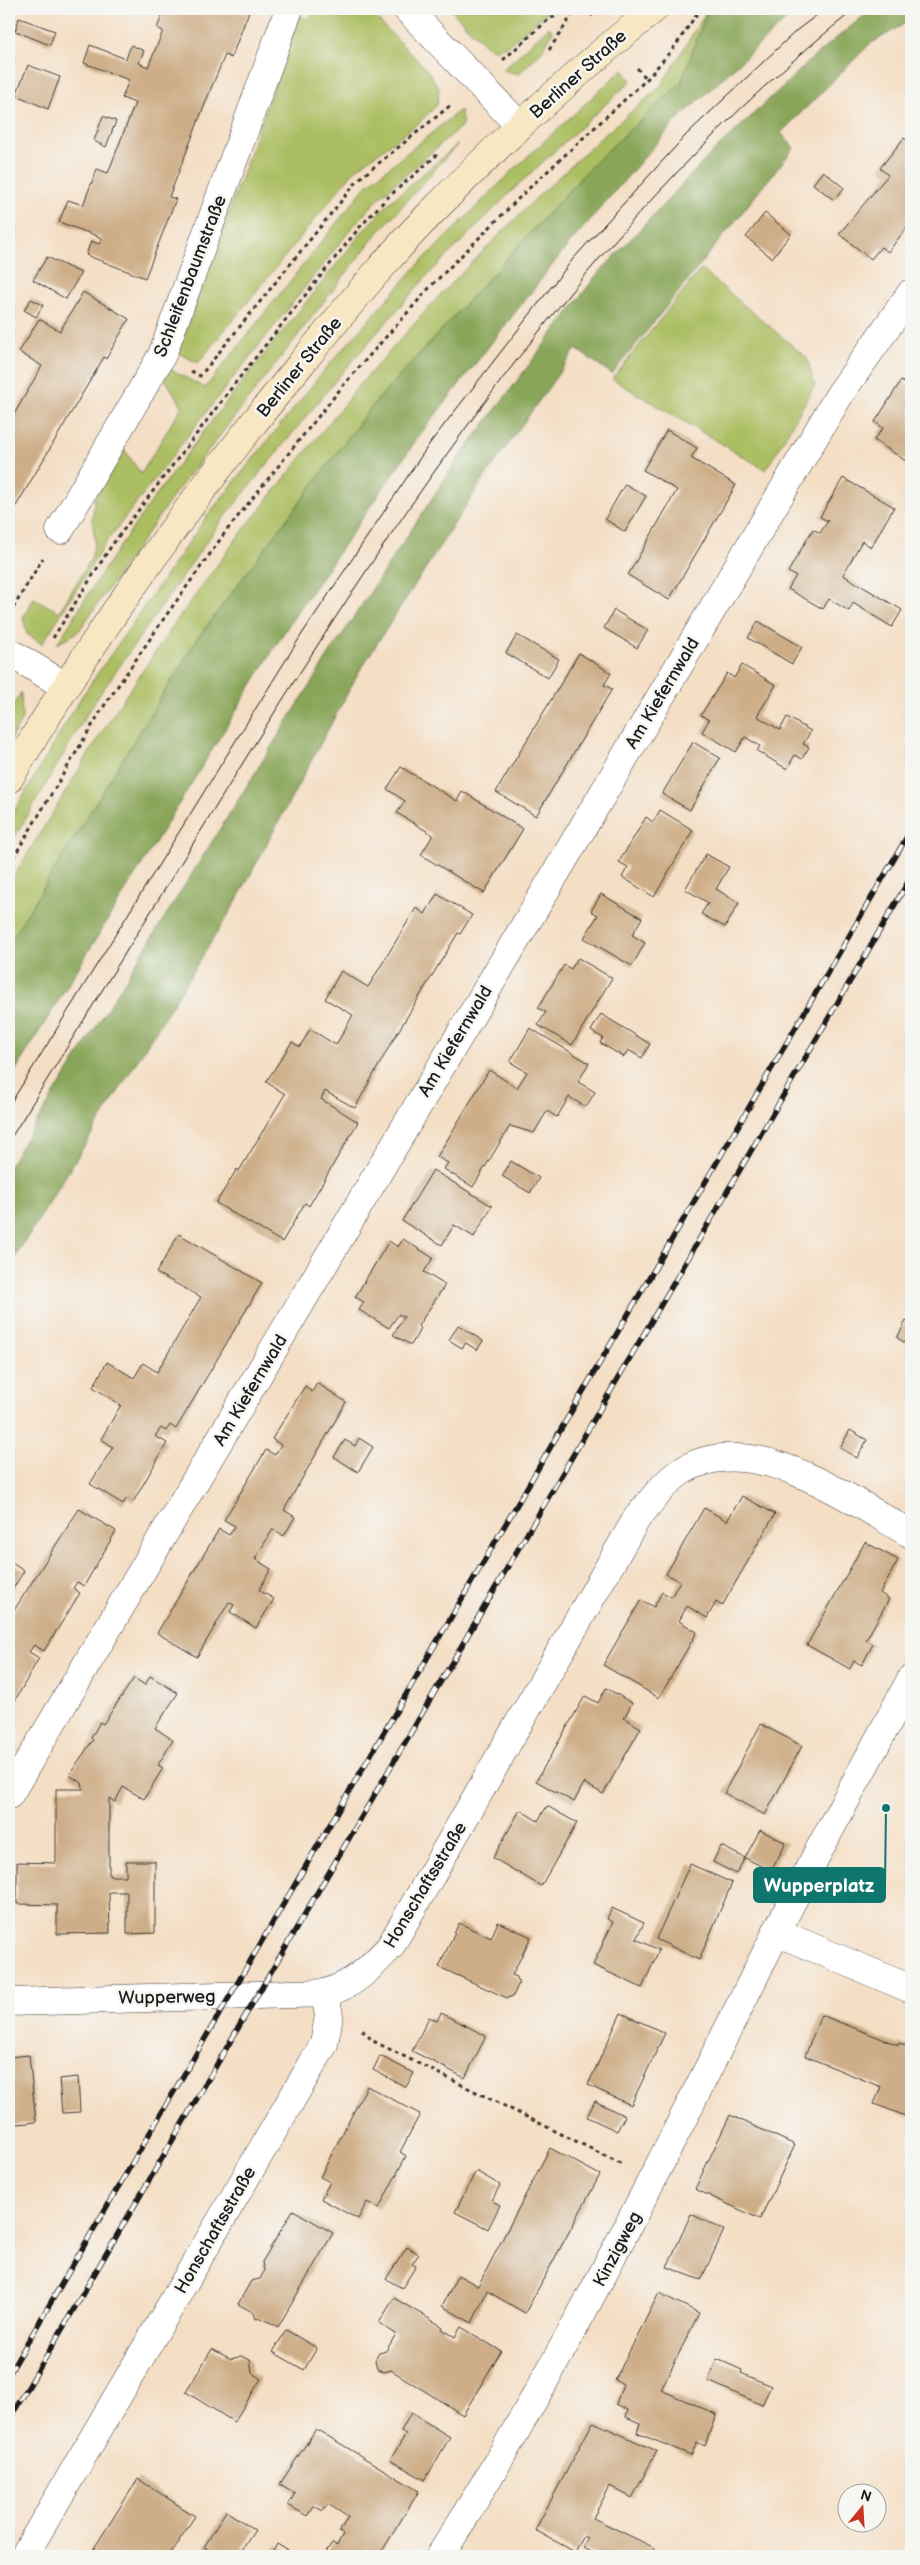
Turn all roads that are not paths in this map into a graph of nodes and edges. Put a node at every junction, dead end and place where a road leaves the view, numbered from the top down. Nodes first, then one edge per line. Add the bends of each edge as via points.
1 (288, 9) edge
2 (407, 9) edge
3 (654, 9) edge
4 (520, 126) junction
5 (911, 293) edge
6 (60, 530) road end
7 (9, 652) edge
8 (65, 686) junction
9 (9, 779) edge
10 (911, 1534) edge
11 (911, 1679) edge
12 (9, 1794) edge
13 (776, 1932) junction
14 (911, 1989) edge
15 (325, 1992) junction
16 (9, 2002) edge
17 (24, 2556) edge
18 (440, 2556) edge

1 - 6 street, Schleifenbaumstraße via 162,355
2 - 4 street
3 - 4 main road, Berliner Straße
4 - 8 main road, Berliner Straße via 428,216 276,394 175,526
5 - 12 street, Am Kiefernwald via 840,394
7 - 8 street
8 - 9 main road, Berliner Straße
10 - 15 street, Honschaftsstraße via 816,1481 782,1466 745,1458 708,1460 679,1473 638,1518 390,1947 366,1974 340,1989
11 - 13 street, Kinzigweg
13 - 14 street
13 - 18 street, Kinzigweg via 654,2180 565,2348
15 - 16 street, Wupperweg
15 - 17 street, Honschaftsstraße via 329,2016 324,2044

